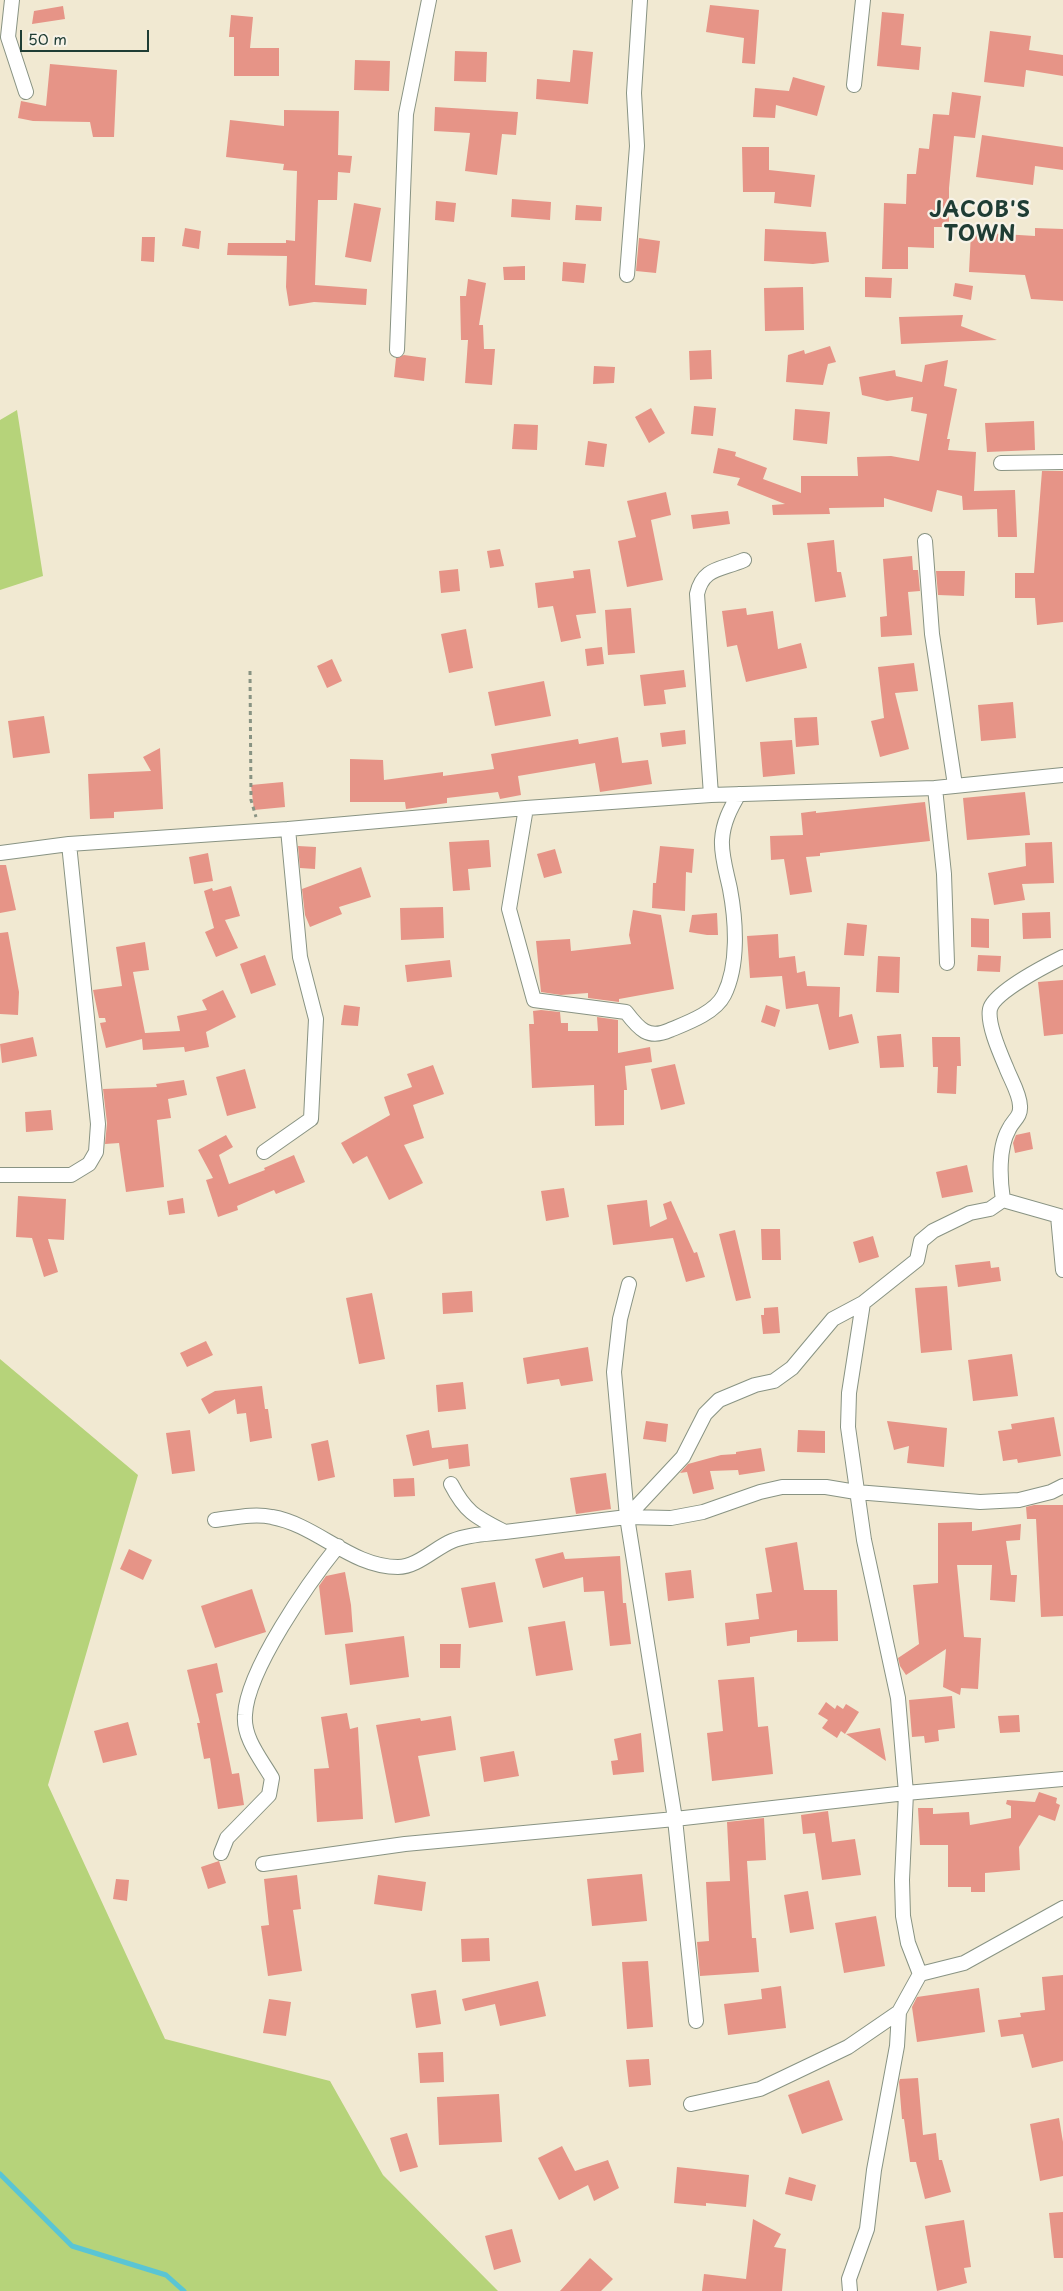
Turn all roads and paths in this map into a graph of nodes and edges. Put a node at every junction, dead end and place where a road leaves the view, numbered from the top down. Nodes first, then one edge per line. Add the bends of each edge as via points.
1 (12, 0) edge
2 (429, 0) edge
3 (640, 0) edge
4 (863, 0) edge
5 (854, 85) dead end
6 (26, 92) dead end
7 (627, 275) dead end
8 (396, 350) dead end
9 (1063, 462) edge
10 (1001, 463) dead end
11 (925, 541) dead end
12 (744, 560) dead end
13 (250, 671) dead end
14 (1063, 774) edge
15 (955, 785) junction
16 (935, 788) junction
17 (739, 794) junction
18 (711, 795) junction
19 (526, 808) junction
20 (288, 829) junction
21 (260, 831) junction
22 (69, 844) junction
23 (0, 853) edge
24 (1063, 957) edge
25 (947, 963) dead end
26 (264, 1152) dead end
27 (0, 1175) edge
28 (1003, 1200) junction
29 (1060, 1217) edge
30 (1063, 1270) edge
31 (629, 1284) dead end
32 (863, 1303) junction
33 (451, 1484) dead end
34 (1063, 1486) edge
35 (856, 1492) junction
36 (627, 1518) junction
37 (215, 1520) dead end
38 (504, 1532) junction
39 (338, 1546) junction
40 (1063, 1779) edge
41 (906, 1793) junction
42 (676, 1819) junction
43 (221, 1854) dead end
44 (263, 1864) dead end
45 (1063, 1908) edge
46 (920, 1974) junction
47 (899, 2012) junction
48 (696, 2021) dead end
49 (691, 2104) dead end
50 (850, 2291) edge

1 - 6 street via 8,37
2 - 8 street via 406,114
3 - 7 street via 634,93 637,146
4 - 5 street
9 - 10 street
11 - 15 street via 932,634
12 - 18 street via 712,572 700,581 697,594
13 - 21 path via 251,800
14 - 15 street
15 - 16 street
16 - 17 street
16 - 25 street via 944,874
17 - 18 street
17 - 19 street via 728,812 722,842 734,936 732,969 724,996 703,1016 665,1033 648,1033 638,1028 626,1012 534,1000 509,909
18 - 19 street
19 - 20 street
20 - 21 street
20 - 26 street via 300,957 316,1019 311,1119
21 - 22 street
22 - 23 street
22 - 27 street via 98,1124 96,1152 89,1164 71,1175
24 - 28 street via 1026,976 993,1001 990,1010 1000,1053 1020,1105 1019,1116 1008,1130 1003,1152 1000,1177
28 - 29 street
28 - 32 street via 990,1209 970,1213 933,1231 921,1241 918,1260
29 - 30 street
31 - 36 street via 620,1319 614,1372
32 - 35 street via 849,1394 848,1427
32 - 36 street via 833,1319 792,1368 774,1381 754,1385 719,1400 705,1414 683,1457
33 - 38 street via 461,1504 476,1517
34 - 35 street via 1019,1500 980,1502
35 - 36 street via 782,1487 703,1512 671,1518
35 - 41 street via 898,1698
36 - 38 street
36 - 42 street
37 - 39 street via 272,1516 305,1527
38 - 39 street via 454,1540 419,1560 399,1567 369,1563
39 - 43 street via 310,1580 249,1690 244,1716 247,1735 272,1778 269,1795 228,1838
40 - 41 street
41 - 42 street
41 - 46 street via 903,1916 908,1943
42 - 44 street via 405,1844
42 - 48 street
45 - 46 street via 964,1963
46 - 47 street
47 - 49 street via 848,2047 760,2089
47 - 50 street via 897,2046 874,2170 867,2228 849,2279

